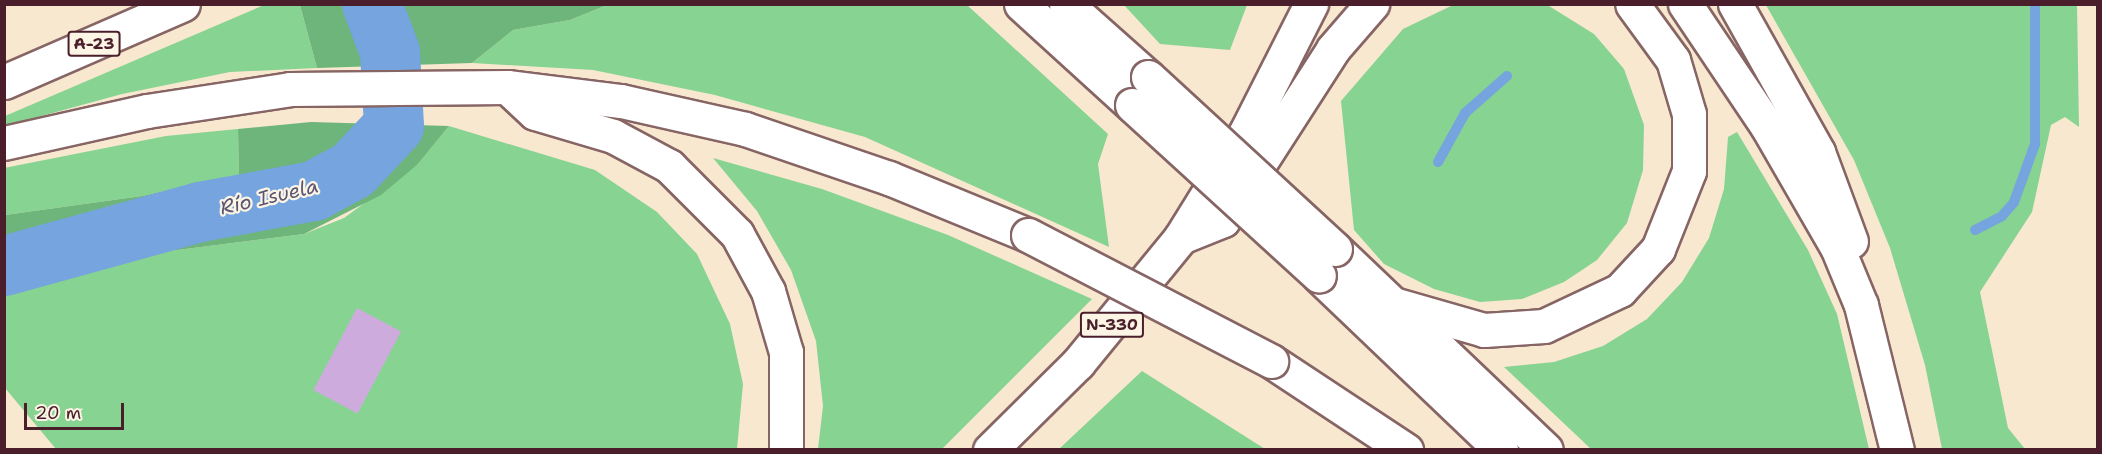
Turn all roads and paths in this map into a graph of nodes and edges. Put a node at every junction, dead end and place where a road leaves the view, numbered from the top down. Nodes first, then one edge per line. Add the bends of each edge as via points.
1 (183, 4) edge
2 (1021, 4) edge
3 (1066, 4) edge
4 (1311, 4) edge
5 (1372, 4) edge
6 (1632, 4) edge
7 (1685, 4) edge
8 (1735, 4) edge
9 (4, 82) edge
10 (507, 87) junction
11 (4, 143) edge
12 (1181, 237) junction
13 (1327, 263) junction
14 (1390, 303) junction
15 (1861, 305) junction
16 (786, 450) edge
17 (990, 450) edge
18 (1406, 450) edge
19 (1502, 450) edge
20 (1546, 450) edge
21 (1897, 450) edge

1 - 9 highway, A-23
2 - 13 highway, bridge via 1132,105
3 - 13 highway, bridge via 1148,77
4 - 12 highway, N-330 via 1246,132
5 - 12 highway via 1333,49 1222,220
6 - 14 highway via 1673,60 1683,87 1691,142 1679,207 1641,271 1580,314 1516,330 1452,324
7 - 15 highway via 1802,182
8 - 15 highway via 1795,106 1838,198 1858,271
10 - 11 highway via 290,89 147,111
10 - 16 highway via 535,113 613,136 669,166 737,234 768,291 786,352
10 - 18 highway, bridge via 621,101 745,129 889,178 1028,235 1271,361
12 - 17 highway, N-330 via 1078,363
13 - 14 highway
13 - 19 highway
14 - 20 highway
15 - 21 highway

